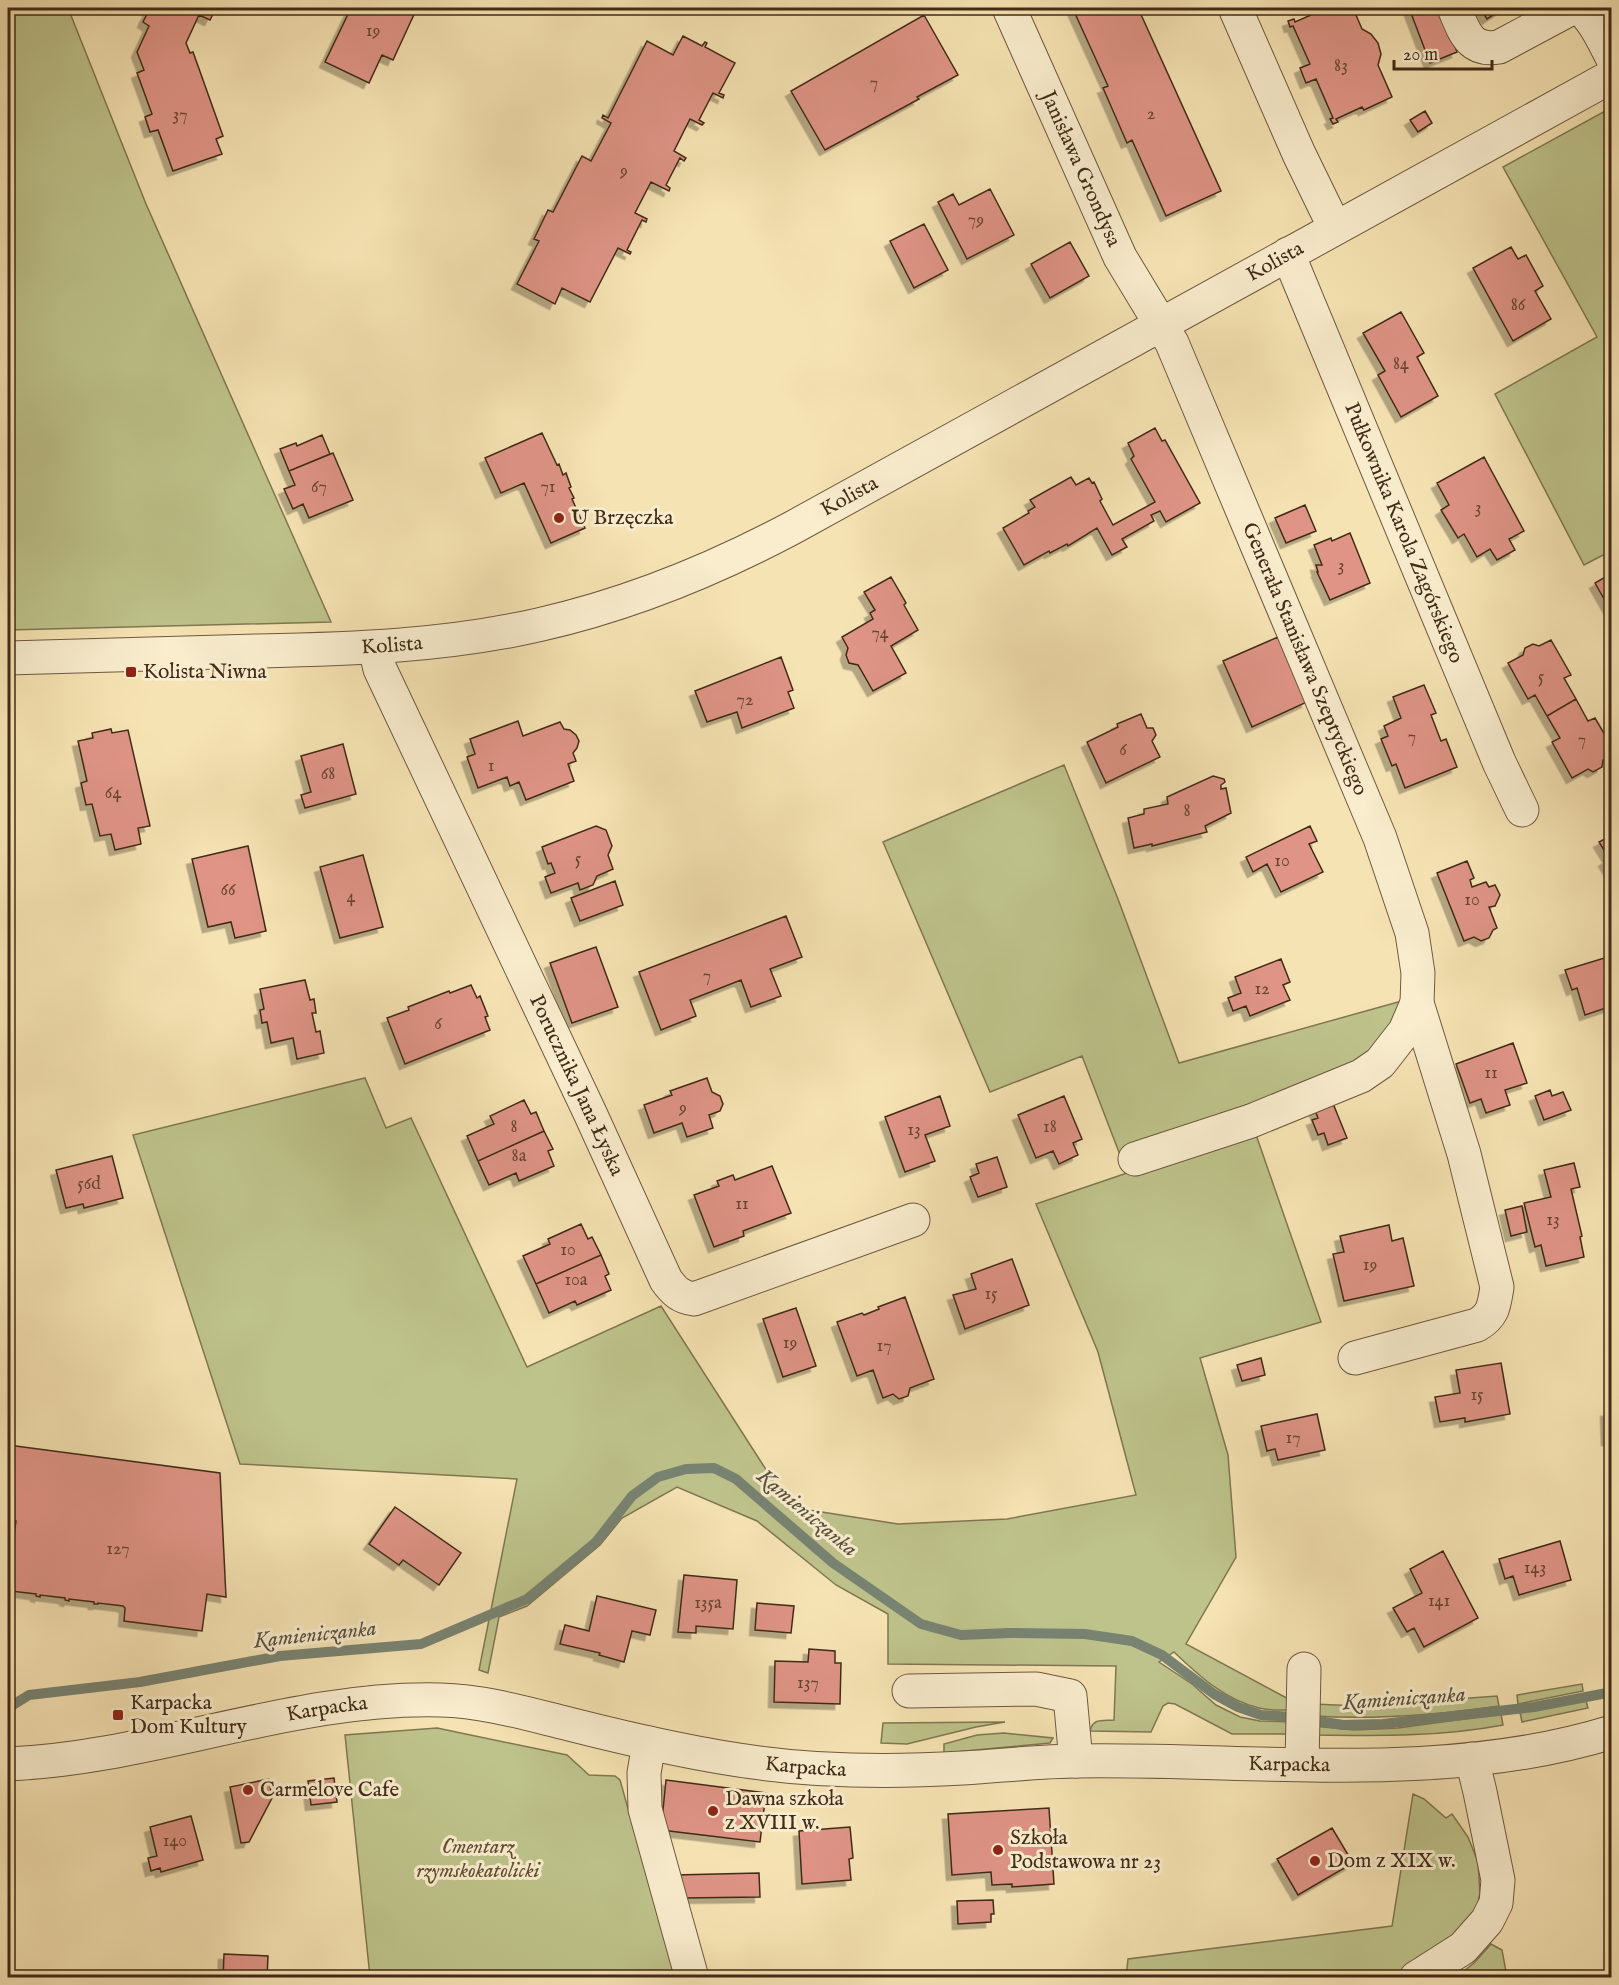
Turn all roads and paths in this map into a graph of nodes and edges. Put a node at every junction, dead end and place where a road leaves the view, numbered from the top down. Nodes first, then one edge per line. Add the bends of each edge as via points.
1 (1010, 8) edge
2 (1235, 8) edge
3 (1454, 8) edge
4 (1611, 57) edge
5 (1611, 76) edge
6 (1335, 228) junction
7 (1288, 254) junction
8 (1160, 325) junction
9 (375, 648) junction
10 (8, 658) edge
11 (1522, 810) dead end
12 (1417, 1003) junction
13 (1136, 1159) dead end
14 (913, 1220) dead end
15 (1355, 1358) dead end
16 (1304, 1669) dead end
17 (909, 1691) dead end
18 (1611, 1732) edge
19 (1303, 1734) junction
20 (649, 1743) junction
21 (1472, 1759) junction
22 (1076, 1761) junction
23 (8, 1765) edge
24 (692, 1977) edge
25 (1416, 1977) edge

1 - 8 street, Janisława Grondysa via 1120,257
2 - 6 street
3 - 4 street via 1473,44 1486,49 1499,47 1570,9 1578,9 1592,23
5 - 6 street, Kolista
6 - 7 street, Kolista
7 - 8 street, Kolista
7 - 11 street, Pułkownika Karola Zagórskiego
8 - 9 street, Kolista via 792,528 681,581 538,625 454,640
8 - 12 street, Generała Stanisława Szeptyckiego via 1172,344 1380,838 1412,933 1418,973
9 - 10 street, Kolista
9 - 14 street, Porucznika Jana Łyska via 380,669 674,1291 694,1299
12 - 13 street via 1393,1047 1380,1063 1361,1076 1251,1121
12 - 15 street via 1464,1154 1497,1287 1495,1300 1492,1312 1478,1325
16 - 19 street
17 - 22 street via 1036,1689 1070,1696
18 - 21 street, Karpacka
19 - 21 street, Karpacka via 1402,1764
19 - 22 street, Karpacka
20 - 22 street, Karpacka via 814,1769 926,1770
20 - 23 street, Karpacka via 484,1705 391,1699 342,1705 101,1753
20 - 24 street via 644,1773 645,1809
21 - 25 street via 1498,1880 1496,1903 1487,1921 1462,1948

